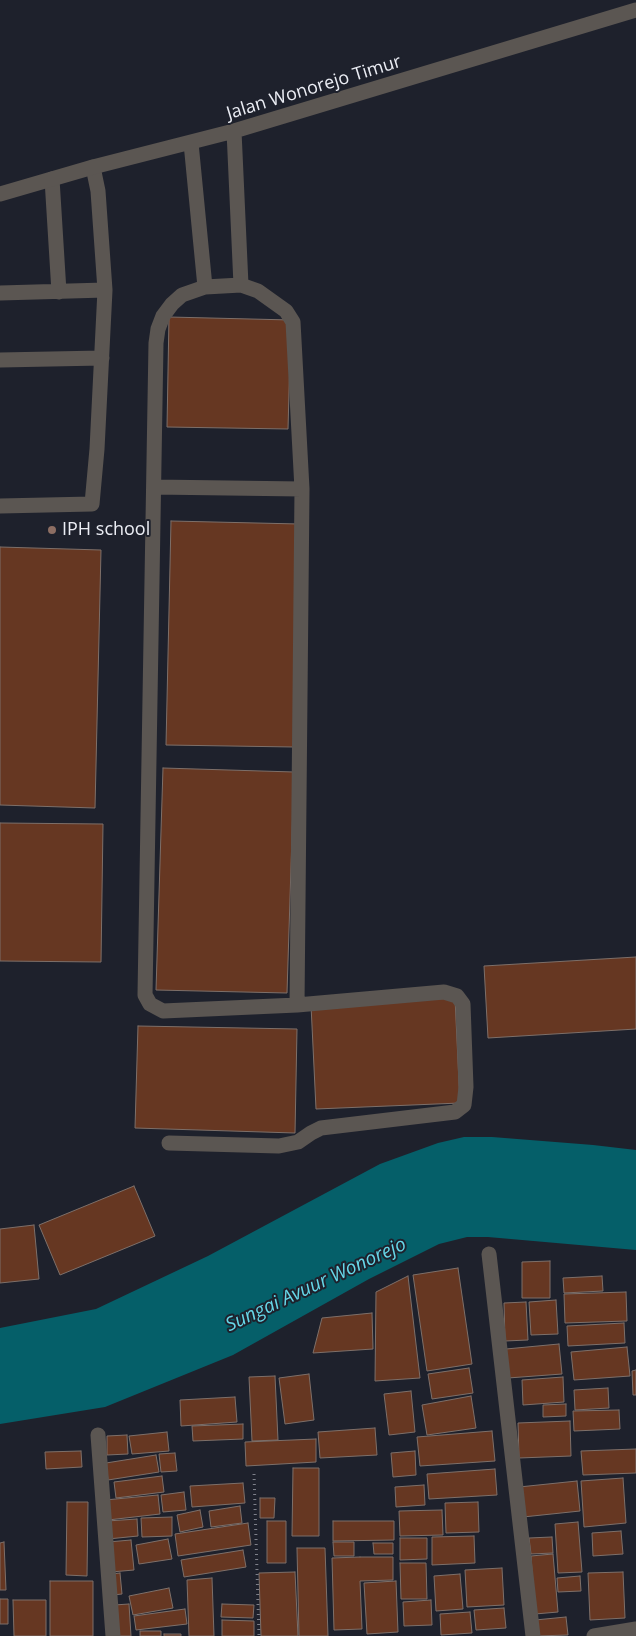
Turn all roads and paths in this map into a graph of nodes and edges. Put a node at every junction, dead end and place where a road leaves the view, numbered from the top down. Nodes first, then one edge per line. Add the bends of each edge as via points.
1 (636, 10) edge
2 (234, 132) junction
3 (191, 143) junction
4 (93, 167) junction
5 (52, 179) junction
6 (0, 194) edge
7 (241, 285) junction
8 (205, 287) junction
9 (106, 290) junction
10 (59, 292) junction
11 (0, 293) edge
12 (102, 358) junction
13 (0, 360) edge
14 (154, 487) junction
15 (302, 488) junction
16 (0, 506) edge
17 (296, 1005) junction
18 (169, 1144) dead end
19 (489, 1254) dead end
20 (98, 1435) dead end
21 (254, 1474) dead end
22 (636, 1629) edge
23 (113, 1636) edge
24 (259, 1636) edge
25 (533, 1636) edge
26 (594, 1636) edge

1 - 2 street, Jalan Wonorejo Timur
2 - 3 street, Jalan Wonorejo Timur
2 - 7 street
3 - 4 street, Jalan Wonorejo Timur
3 - 8 street
4 - 5 street, Jalan Wonorejo Timur
4 - 9 street
5 - 6 street, Jalan Wonorejo Timur
5 - 10 street
7 - 8 street
7 - 15 street via 280,305 293,322
8 - 14 street via 182,295 172,304 158,330
9 - 10 street
9 - 12 street
10 - 11 street
12 - 13 street
12 - 16 street via 92,504
14 - 15 street
14 - 17 street via 146,994 150,1004 163,1011
15 - 17 street
17 - 18 street via 444,992 457,996 462,1004 464,1105 455,1112 444,1114 321,1128 298,1142 279,1146
19 - 25 street
20 - 23 street
21 - 24 path
22 - 26 street

